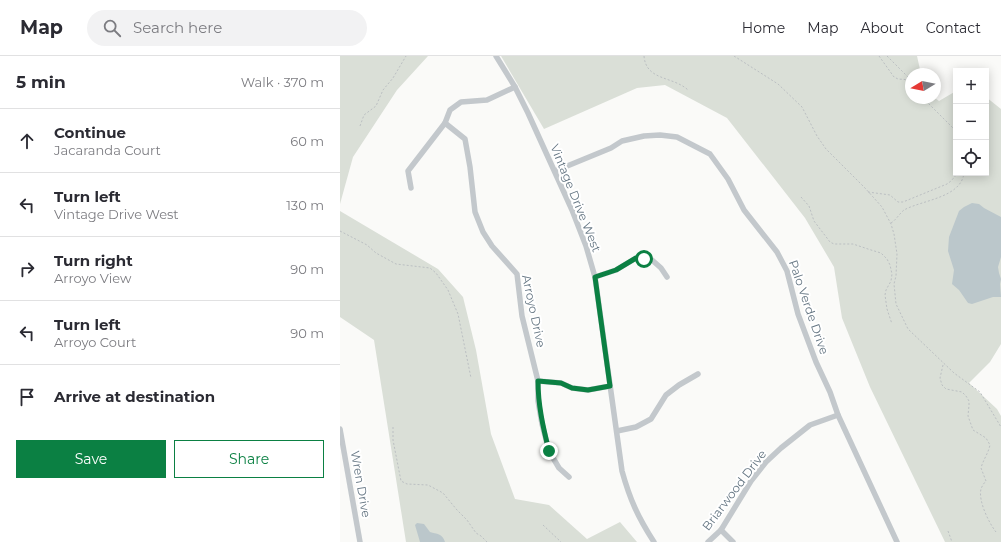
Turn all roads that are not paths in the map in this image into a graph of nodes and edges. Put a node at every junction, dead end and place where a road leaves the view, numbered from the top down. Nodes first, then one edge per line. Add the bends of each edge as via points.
1 (496, 56) edge
2 (515, 87) junction
3 (445, 123) junction
4 (555, 171) junction
5 (411, 188) dead end
6 (595, 277) junction
7 (667, 277) dead end
8 (698, 374) dead end
9 (538, 381) junction
10 (610, 386) junction
11 (838, 415) junction
12 (340, 429) edge
13 (617, 431) junction
14 (569, 477) dead end
15 (721, 530) junction
16 (360, 542) edge
17 (654, 542) edge
18 (708, 542) edge
19 (732, 542) edge
20 (897, 542) edge

1 - 2 street, Vintage Drive West
2 - 3 street via 487,100 461,102 450,110
2 - 4 street, Vintage Drive West
3 - 5 street via 408,171
3 - 9 street, Arroyo Drive via 465,140 475,212 483,232 517,274 522,316
4 - 6 street, Vintage Drive West via 586,246
4 - 11 street, Palo Verde Drive via 622,141 644,136 677,137 710,154 728,179 744,210 777,252 787,271 798,314
6 - 7 street via 607,274 636,258 652,260
6 - 10 street, Vintage Drive West
8 - 13 street via 666,395 651,418 636,427
9 - 10 street via 561,383 572,388 588,390
9 - 14 street, Arroyo Drive via 538,401 549,451 559,468
10 - 13 street, Vintage Drive West
11 - 15 street, Briarwood Drive via 810,425 766,462 751,481
11 - 20 street, Palo Verde Drive
12 - 16 street, Wren Drive
13 - 17 street, Vintage Drive West via 622,471 630,498
15 - 18 street, Briarwood Drive
15 - 19 street

